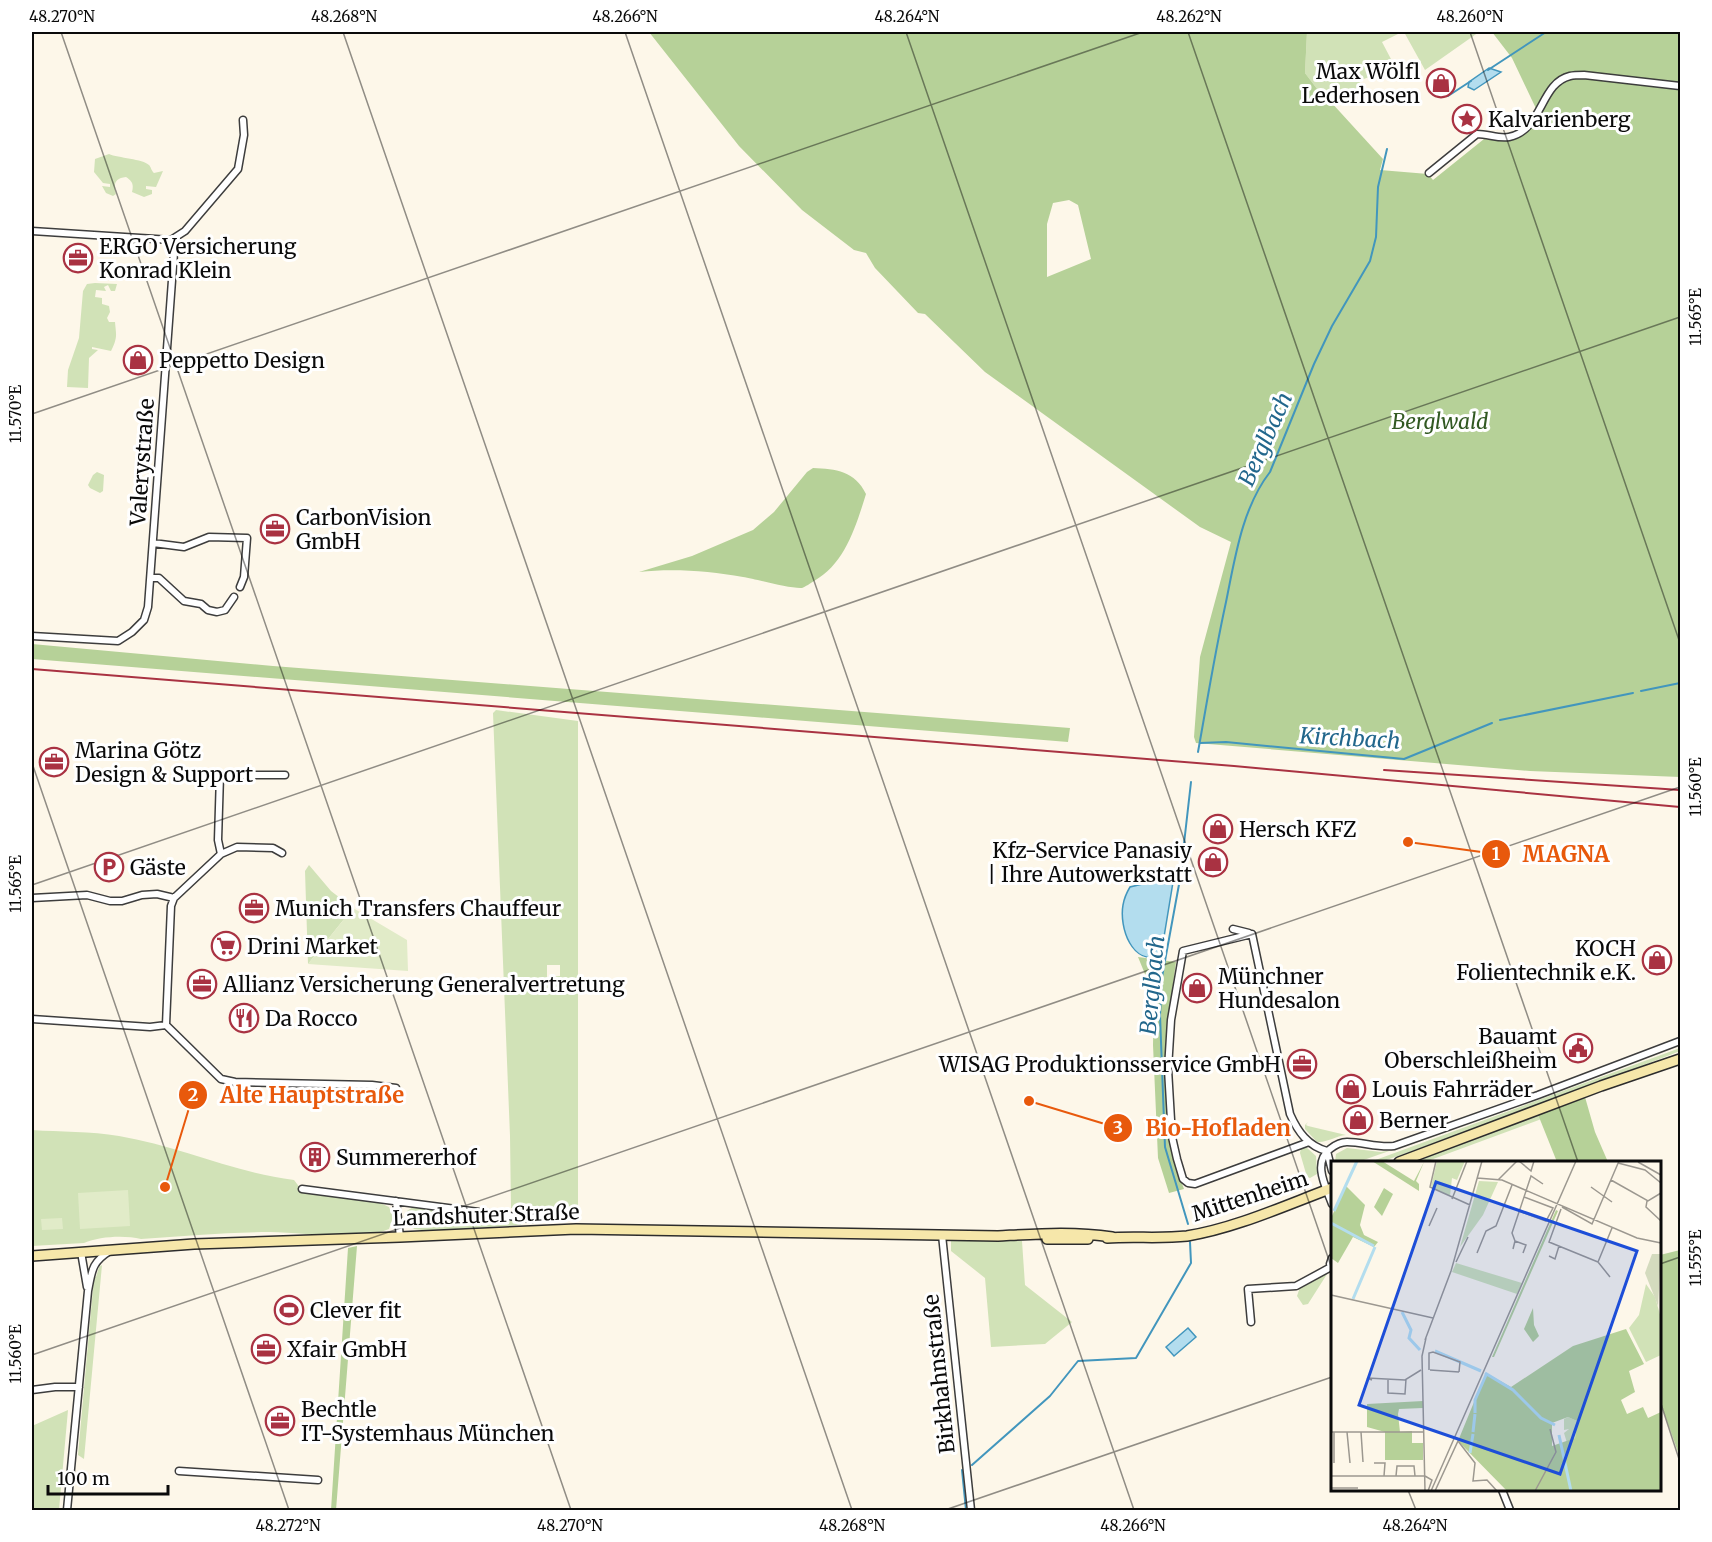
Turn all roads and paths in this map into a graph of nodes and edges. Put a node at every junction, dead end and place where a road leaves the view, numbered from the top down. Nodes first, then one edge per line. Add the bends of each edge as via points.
1 (1680, 86) edge
2 (243, 120) dead end
3 (1429, 173) dead end
4 (32, 231) edge
5 (171, 240) junction
6 (153, 543) junction
7 (151, 578) junction
8 (240, 587) dead end
9 (234, 597) dead end
10 (32, 636) edge
11 (285, 775) dead end
12 (221, 854) junction
13 (282, 854) dead end
14 (32, 898) edge
15 (174, 898) junction
16 (1233, 929) dead end
17 (1252, 934) junction
18 (32, 1020) edge
19 (166, 1025) junction
20 (1680, 1041) edge
21 (1680, 1058) edge
22 (396, 1088) dead end
23 (1309, 1142) junction
24 (1328, 1151) junction
25 (1402, 1161) edge
26 (1331, 1166) edge
27 (302, 1189) dead end
28 (1330, 1189) edge
29 (396, 1201) junction
30 (540, 1214) dead end
31 (942, 1235) junction
32 (400, 1237) junction
33 (111, 1250) junction
34 (81, 1252) junction
35 (32, 1256) edge
36 (1331, 1268) edge
37 (88, 1291) junction
38 (1251, 1322) dead end
39 (79, 1387) junction
40 (32, 1390) edge
41 (180, 1471) dead end
42 (318, 1480) dead end
43 (1502, 1491) edge
44 (67, 1510) edge
45 (971, 1510) edge
46 (1509, 1510) edge

1 - 3 street via 1569,76 1552,88 1536,118 1522,131 1503,138 1477,134
2 - 5 street via 238,169 185,231
4 - 5 street
5 - 6 street, Valerystraße via 174,253
6 - 7 street, Valerystraße
6 - 8 street, Valerystraße via 184,547 209,537 247,538
7 - 9 street via 159,578 184,602 201,604 208,610 225,610
7 - 10 street, Valerystraße via 144,620 118,641
11 - 12 street via 220,775
12 - 13 street via 237,847 273,848
12 - 15 street
14 - 15 street via 87,895 122,901 157,894
15 - 19 street
16 - 17 street
17 - 23 street, Mittenheim via 1290,1114
17 - 23 street, Mittenheim via 1183,951 1171,1020 1168,1069 1177,1159 1183,1179 1195,1184
18 - 19 street
19 - 22 street via 221,1079
20 - 24 street via 1394,1146 1345,1142
21 - 25 main road
23 - 24 street, Mittenheim
24 - 26 street
24 - 28 street via 1320,1164
27 - 29 street
28 - 31 main road, Mittenheim via 1193,1235
29 - 30 street via 532,1219
29 - 32 street
31 - 32 main road, Landshuter Straße via 576,1229
31 - 45 street, Birkhahnstraße
32 - 33 main road, Landshuter Straße via 221,1242
33 - 34 main road, Landshuter Straße
33 - 37 street via 93,1265
34 - 35 main road, Landshuter Straße
34 - 37 street
36 - 38 street via 1296,1286 1248,1289
37 - 39 street
39 - 40 street
39 - 44 street
41 - 42 street
43 - 46 street

